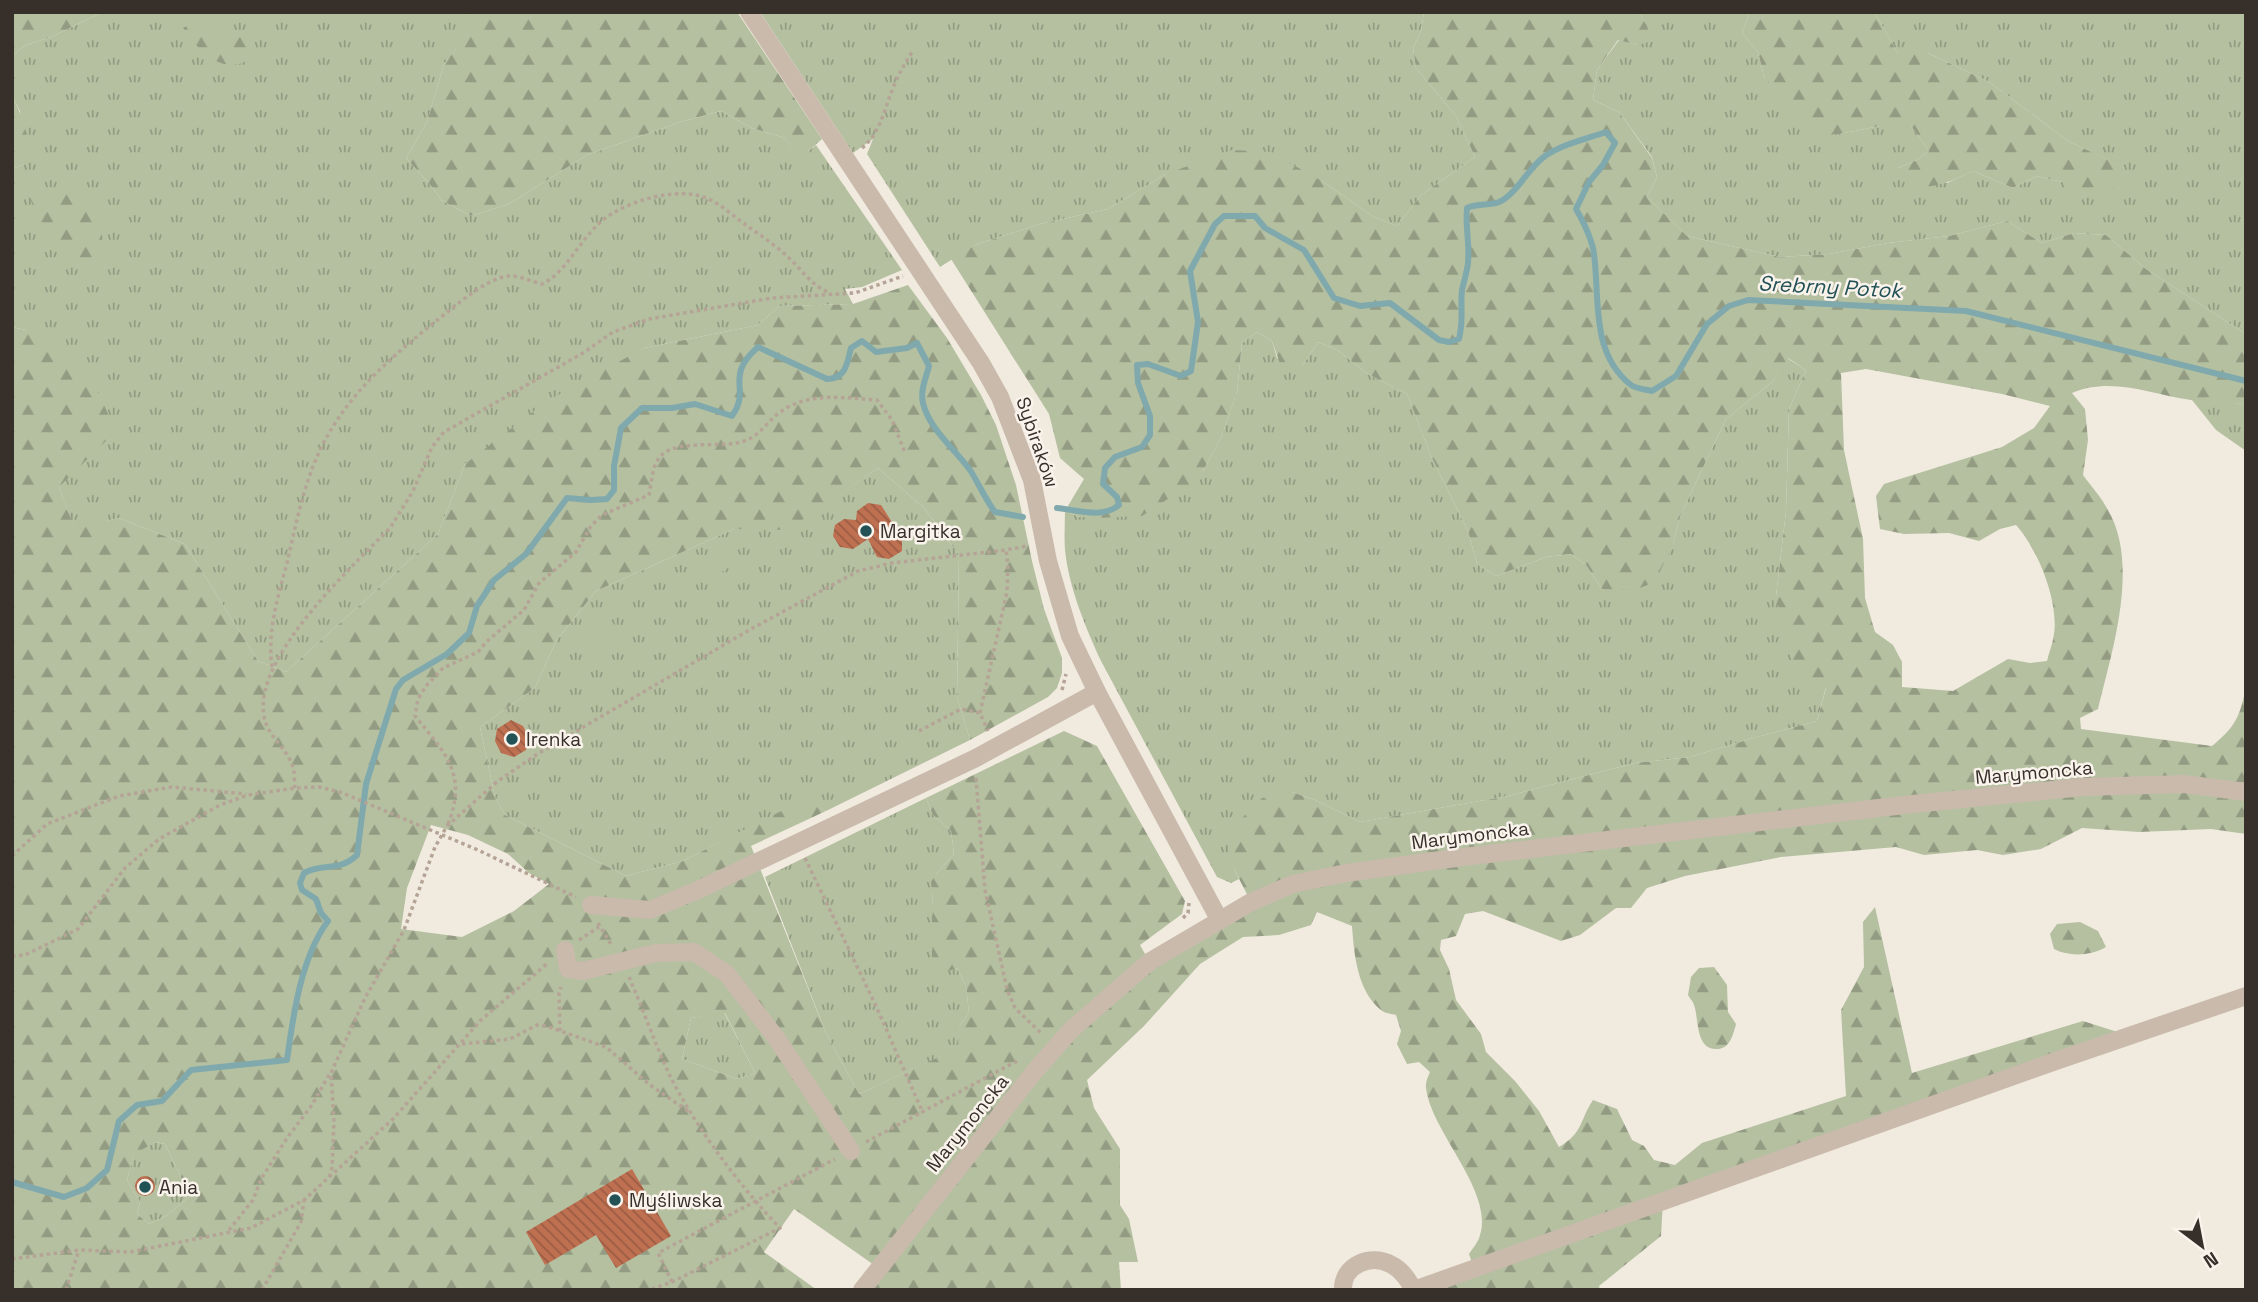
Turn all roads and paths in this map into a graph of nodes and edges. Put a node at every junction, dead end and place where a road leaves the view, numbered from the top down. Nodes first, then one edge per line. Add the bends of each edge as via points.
1 (749, 12) edge
2 (912, 52) dead end
3 (846, 158) junction
4 (908, 274) dead end
5 (833, 293) junction
6 (905, 453) dead end
7 (1032, 544) dead end
8 (1006, 550) junction
9 (273, 669) junction
10 (1067, 670) dead end
11 (1097, 692) junction
12 (1069, 707) junction
13 (980, 713) junction
14 (919, 731) dead end
15 (990, 734) dead end
16 (976, 758) junction
17 (295, 789) junction
18 (2246, 792) edge
19 (248, 795) junction
20 (447, 826) junction
21 (441, 835) junction
22 (12, 856) edge
23 (809, 867) dead end
24 (591, 905) joint
25 (1219, 919) junction
26 (599, 928) dead end
27 (565, 950) junction
28 (12, 956) edge
29 (622, 960) junction
30 (568, 969) junction
31 (2246, 996) edge
32 (560, 1031) junction
33 (462, 1044) junction
34 (1055, 1047) junction
35 (1022, 1058) dead end
36 (331, 1073) junction
37 (923, 1113) junction
38 (692, 1114) junction
39 (851, 1151) junction
40 (329, 1177) junction
41 (304, 1200) junction
42 (754, 1201) junction
43 (228, 1232) junction
44 (79, 1250) junction
45 (12, 1259) edge
46 (672, 1282) junction
47 (867, 1288) edge
48 (66, 1290) edge
49 (262, 1290) edge
50 (649, 1290) edge
51 (1343, 1290) edge
52 (1414, 1290) edge

1 - 3 street, Sybiraków
2 - 3 path via 874,136
3 - 11 street, Sybiraków via 1000,397 1032,480 1048,561 1070,636
4 - 5 path via 862,291
5 - 9 path via 772,298 626,327 452,426 432,447 390,528 296,629
5 - 9 path via 815,285 774,245 708,198 687,194 659,197 613,213 584,237 556,275 542,284 517,276 493,279 405,346 362,386 321,447 305,489 275,609 270,649
6 - 20 path via 892,420 877,400 810,397 780,412 751,439 726,446 669,450 656,462 649,495 602,515 576,552 539,583 524,610 478,652 443,668 418,699 415,716 452,767 456,805
7 - 8 path
8 - 13 path via 1007,592
8 - 20 path via 858,571 538,753 498,780
9 - 17 path via 264,698 264,718 293,767
10 - 12 path via 1062,694
11 - 12 street
11 - 25 street, Sybiraków
12 - 16 street
13 - 14 path via 961,709
13 - 15 path
16 - 24 street via 650,910
16 - 34 path via 985,890 1007,989 1015,1008
17 - 19 path
17 - 21 path via 318,787 354,798
18 - 25 street, Marymoncka via 2184,784 2083,787 1462,857 1293,884
19 - 22 path via 172,788 118,796 47,824
19 - 28 path via 159,839 125,867 78,929 25,955
20 - 21 path
21 - 24 path
21 - 36 path via 404,930
23 - 37 path
25 - 34 street, Marymoncka via 1149,962
26 - 27 path
27 - 30 street
27 - 33 path via 481,1020
29 - 30 street via 583,971
29 - 38 path via 670,1076
29 - 39 street via 670,951 694,952 727,974 777,1039
30 - 32 path via 559,993
31 - 52 street
32 - 33 path via 537,1026 510,1039
32 - 38 path via 606,1046
33 - 40 path via 393,1119
34 - 47 street, Marymoncka
35 - 37 path
36 - 40 path via 334,1121
36 - 43 path via 261,1178 253,1200
37 - 39 path
38 - 42 path
39 - 42 path
40 - 41 path
41 - 43 path via 251,1228
41 - 49 path via 301,1222
42 - 46 path via 658,1253
42 - 46 path via 780,1228
43 - 44 path via 130,1252
44 - 45 path
44 - 48 path
46 - 50 path
51 - 52 street via 1352,1268 1371,1260 1390,1263

